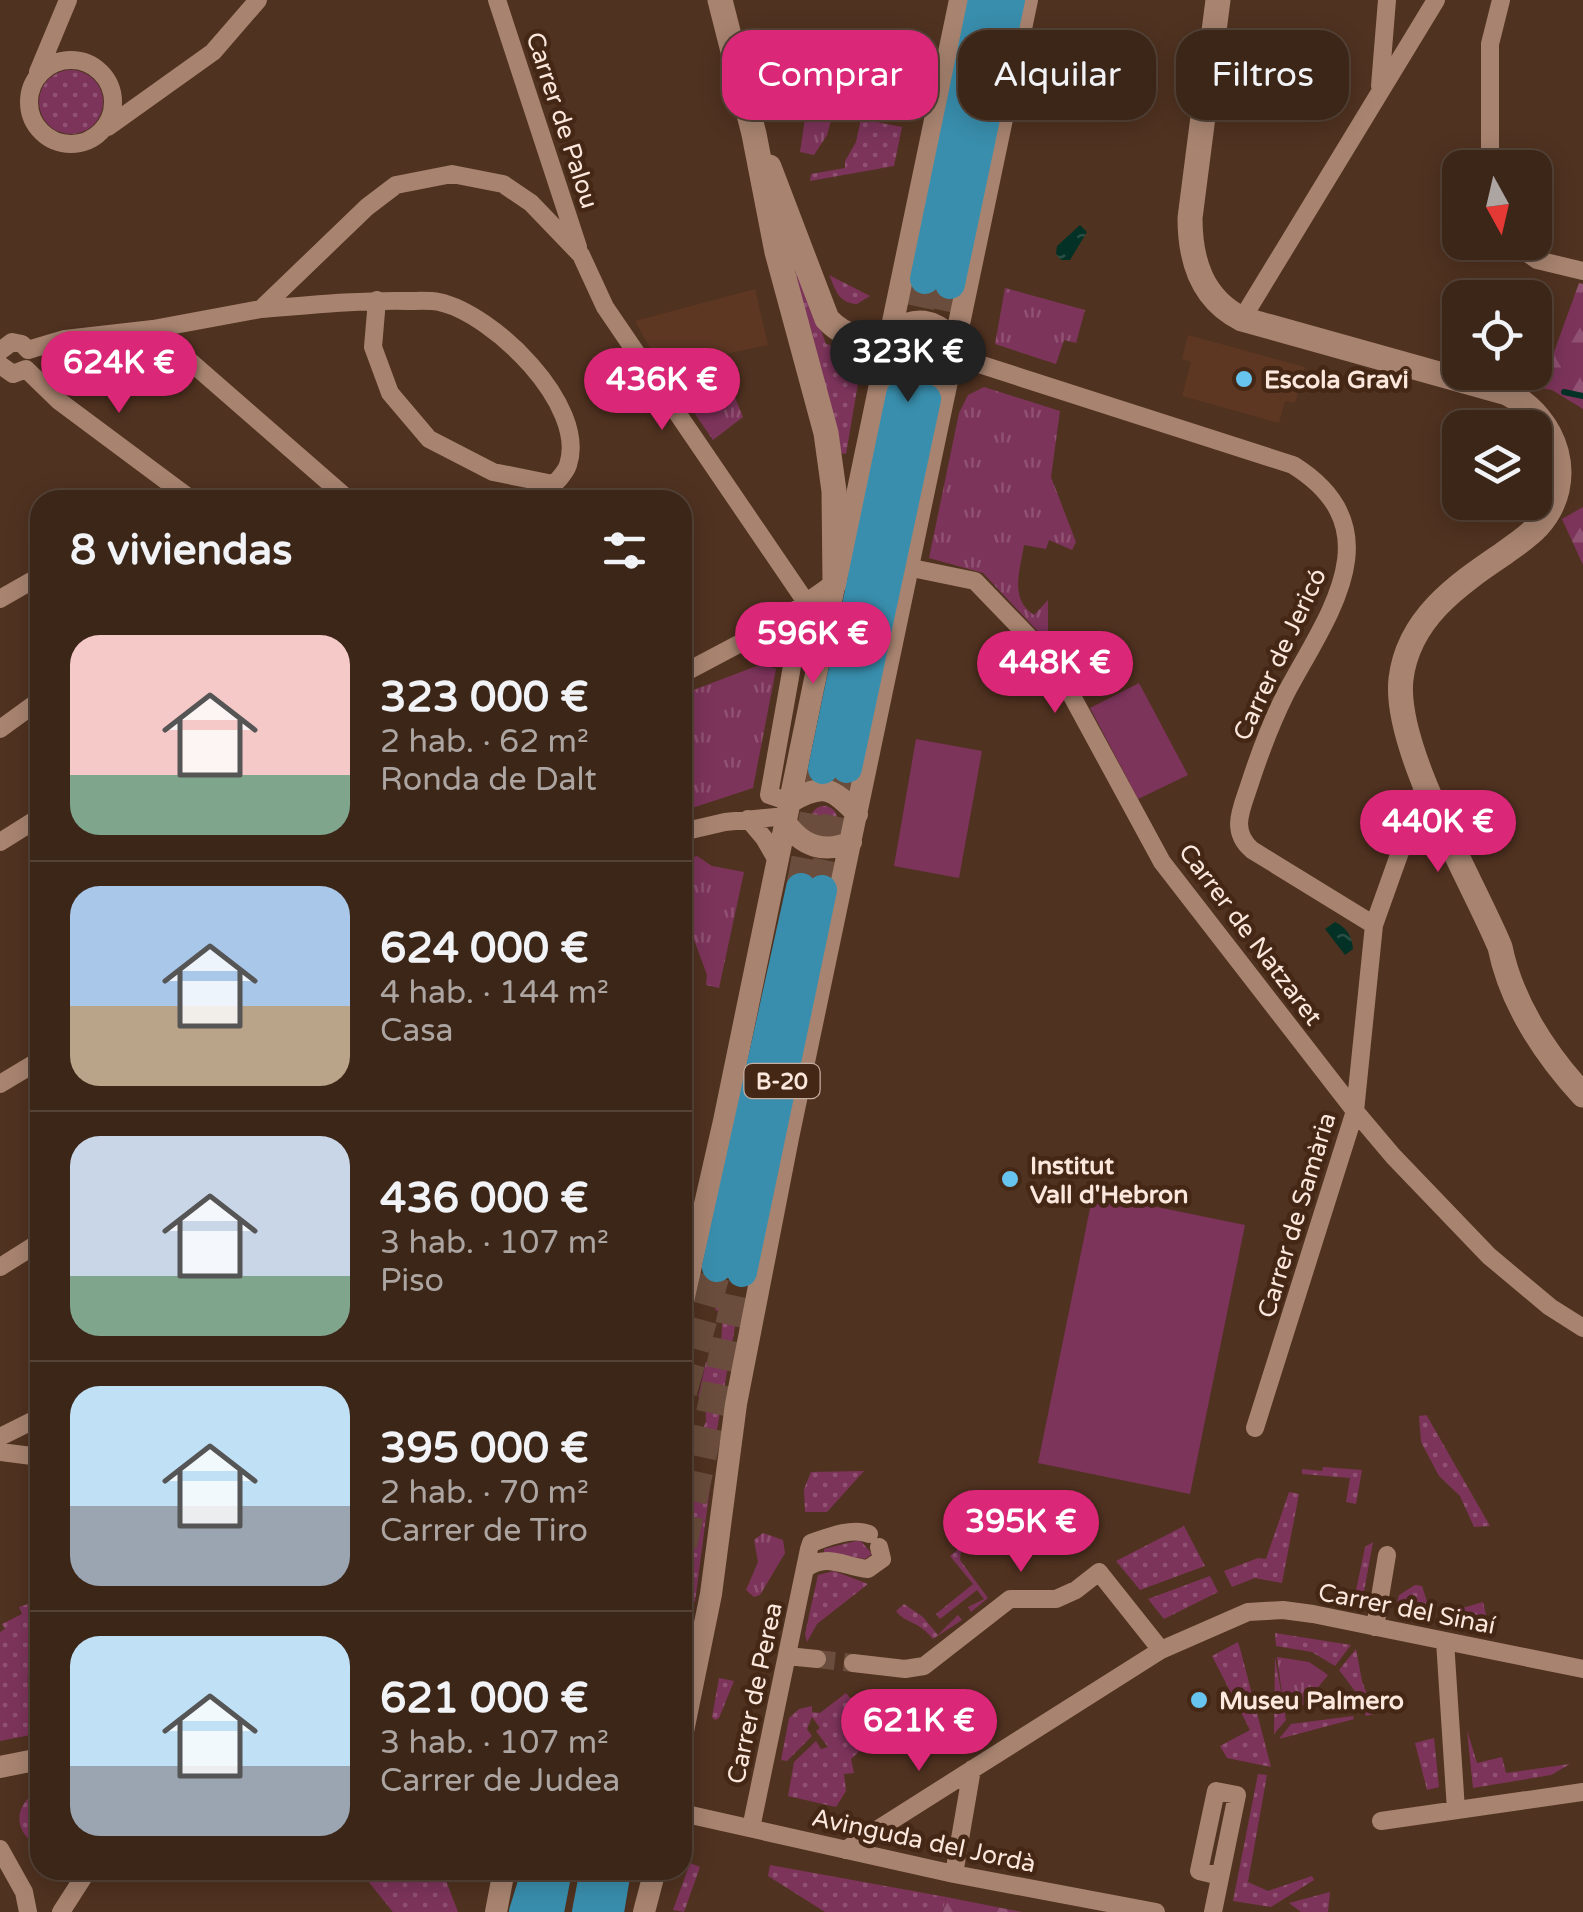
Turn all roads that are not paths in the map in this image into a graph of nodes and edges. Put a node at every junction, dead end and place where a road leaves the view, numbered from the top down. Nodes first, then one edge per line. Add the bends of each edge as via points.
1 (68, 0) edge
2 (258, 0) edge
3 (498, 0) edge
4 (720, 0) edge
5 (960, 0) edge
6 (983, 0) edge
7 (1010, 0) edge
8 (1026, 0) edge
9 (1218, 0) edge
10 (1387, 0) edge
11 (1436, 0) edge
12 (1501, 0) edge
13 (34, 82) junction
14 (1380, 87) junction
15 (104, 130) junction
16 (754, 134) junction
17 (1490, 150) edge
18 (581, 255) junction
19 (1537, 260) edge
20 (1583, 272) edge
21 (377, 300) junction
22 (261, 309) junction
23 (1242, 318) junction
24 (153, 329) junction
25 (890, 342) junction
26 (28, 350) junction
27 (0, 351) edge
28 (952, 354) junction
29 (0, 364) edge
30 (26, 369) junction
31 (913, 397) tunnel mouth
32 (554, 484) junction
33 (172, 490) edge
34 (338, 490) edge
35 (548, 490) edge
36 (907, 567) junction
37 (30, 582) edge
38 (834, 582) junction
39 (0, 599) edge
40 (806, 602) junction
41 (772, 627) junction
42 (825, 630) junction
43 (692, 669) edge
44 (30, 707) edge
45 (0, 729) edge
46 (835, 768) tunnel mouth
47 (1425, 781) junction
48 (783, 809) junction
49 (857, 814) junction
50 (748, 820) junction
51 (30, 823) edge
52 (692, 830) edge
53 (0, 842) edge
54 (851, 842) junction
55 (778, 862) junction
56 (812, 889) tunnel mouth
57 (1374, 925) junction
58 (1500, 947) junction
59 (30, 1066) edge
60 (1583, 1077) edge
61 (0, 1084) edge
62 (1583, 1094) edge
63 (1356, 1111) junction
64 (30, 1248) edge
65 (692, 1259) tunnel mouth
66 (0, 1266) edge
67 (729, 1270) tunnel mouth
68 (1583, 1328) edge
69 (30, 1422) edge
70 (1255, 1428) dead end
71 (0, 1437) edge
72 (0, 1452) edge
73 (30, 1456) edge
74 (1387, 1556) dead end
75 (805, 1569) junction
76 (1376, 1627) junction
77 (1445, 1641) junction
78 (1160, 1650) junction
79 (787, 1656) junction
80 (816, 1659) tunnel mouth
81 (854, 1663) tunnel mouth
82 (1583, 1669) edge
83 (692, 1687) edge
84 (30, 1761) edge
85 (0, 1767) edge
86 (972, 1769) junction
87 (1583, 1792) edge
88 (1456, 1810) junction
89 (692, 1814) edge
90 (1381, 1821) dead end
91 (751, 1828) junction
92 (0, 1849) edge
93 (845, 1850) junction
94 (954, 1874) junction
95 (1220, 1876) dead end
96 (82, 1880) edge
97 (502, 1880) edge
98 (533, 1880) edge
99 (555, 1880) edge
100 (593, 1880) edge
101 (614, 1880) edge
102 (652, 1880) edge
103 (28, 1912) edge
104 (61, 1912) edge
105 (496, 1912) edge
106 (524, 1912) edge
107 (548, 1912) edge
108 (586, 1912) edge
109 (608, 1912) edge
110 (644, 1912) edge
111 (1156, 1912) edge
112 (1213, 1912) edge

1 - 13 street
2 - 15 street via 213,52
3 - 18 street, Carrer de Palou
4 - 16 main road
5 - 25 street
6 - 7 highway via 938,281
8 - 28 street
9 - 23 main road via 1190,236 1205,286 1226,311
10 - 14 street
11 - 14 street
12 - 17 street via 1490,44
13 - 15 street via 31,118 50,140 78,144
13 - 15 street via 61,60 89,63 112,91
14 - 23 street
16 - 25 main road via 827,319 846,334
16 - 38 main road via 832,466
18 - 22 street via 532,202 503,184 452,174 425,178 396,186 367,206
18 - 40 street via 605,307
19 - 20 street
21 - 22 street
21 - 32 street via 373,347 390,393 429,440 494,472
21 - 32 street via 440,302 484,324 533,369 562,408 570,441 568,467
22 - 24 street
23 - 47 main road via 1507,393 1532,408 1554,441 1559,480 1546,517 1443,598 1407,652 1402,713
24 - 26 street
24 - 34 street
25 - 28 street via 913,320 926,321
25 - 28 street via 902,375 916,380 927,380
25 - 38 street
26 - 27 street via 12,342
26 - 30 street
28 - 36 street
28 - 57 street, Carrer de Jericó via 1293,465 1330,496 1344,524 1346,574 1274,719 1238,827 1252,850
29 - 30 street via 13,374
30 - 33 street
31 - 46 highway
32 - 35 street
36 - 49 street
36 - 63 street, Carrer de Natzaret via 975,581 1054,664 1178,882
37 - 39 street
38 - 40 street
38 - 42 street
40 - 41 street
40 - 42 street
41 - 43 street
41 - 48 street via 790,641 794,655
42 - 48 street
44 - 45 street
47 - 57 street, Carrer de Samària
47 - 58 main road
48 - 49 street via 815,789 838,792
48 - 50 street
48 - 50 street
48 - 54 street via 804,844 827,849
48 - 55 street
49 - 54 street
50 - 52 street
50 - 55 street
51 - 53 street
54 - 83 street via 736,1404
55 - 65 street
56 - 67 highway, B-20
57 - 63 street, Carrer de Samària
58 - 60 main road
58 - 62 main road via 1528,1020
59 - 61 street
63 - 68 street, Carrer de Natzaret via 1489,1256
63 - 70 street, Carrer de Samària
64 - 66 street
69 - 71 street
72 - 73 street
74 - 76 street
75 - 75 street, Carrer de Perea via 811,1543 859,1530 882,1559 868,1569 827,1560
75 - 79 street, Carrer de Perea
76 - 77 street, Carrer del Sinaí
76 - 78 street, Carrer del Sinaí via 1282,1610 1248,1612
77 - 82 street, Carrer del Sinaí
77 - 88 street
78 - 81 street via 1099,1572 1056,1600 1010,1599 924,1666
78 - 86 street, Carrer del Sinaí
79 - 80 street
79 - 91 street, Carrer de Perea
84 - 85 street
86 - 93 street, Carrer del Sinaí
86 - 94 street
87 - 88 street
88 - 90 street
89 - 91 street, Avinguda del Jordà
91 - 93 street, Avinguda del Jordà
92 - 103 street
93 - 94 street, Avinguda del Jordà
94 - 111 street, Avinguda del Jordà
95 - 112 street
96 - 104 street
97 - 105 street
98 - 106 highway
99 - 107 highway
100 - 108 highway
101 - 109 highway
102 - 110 street

